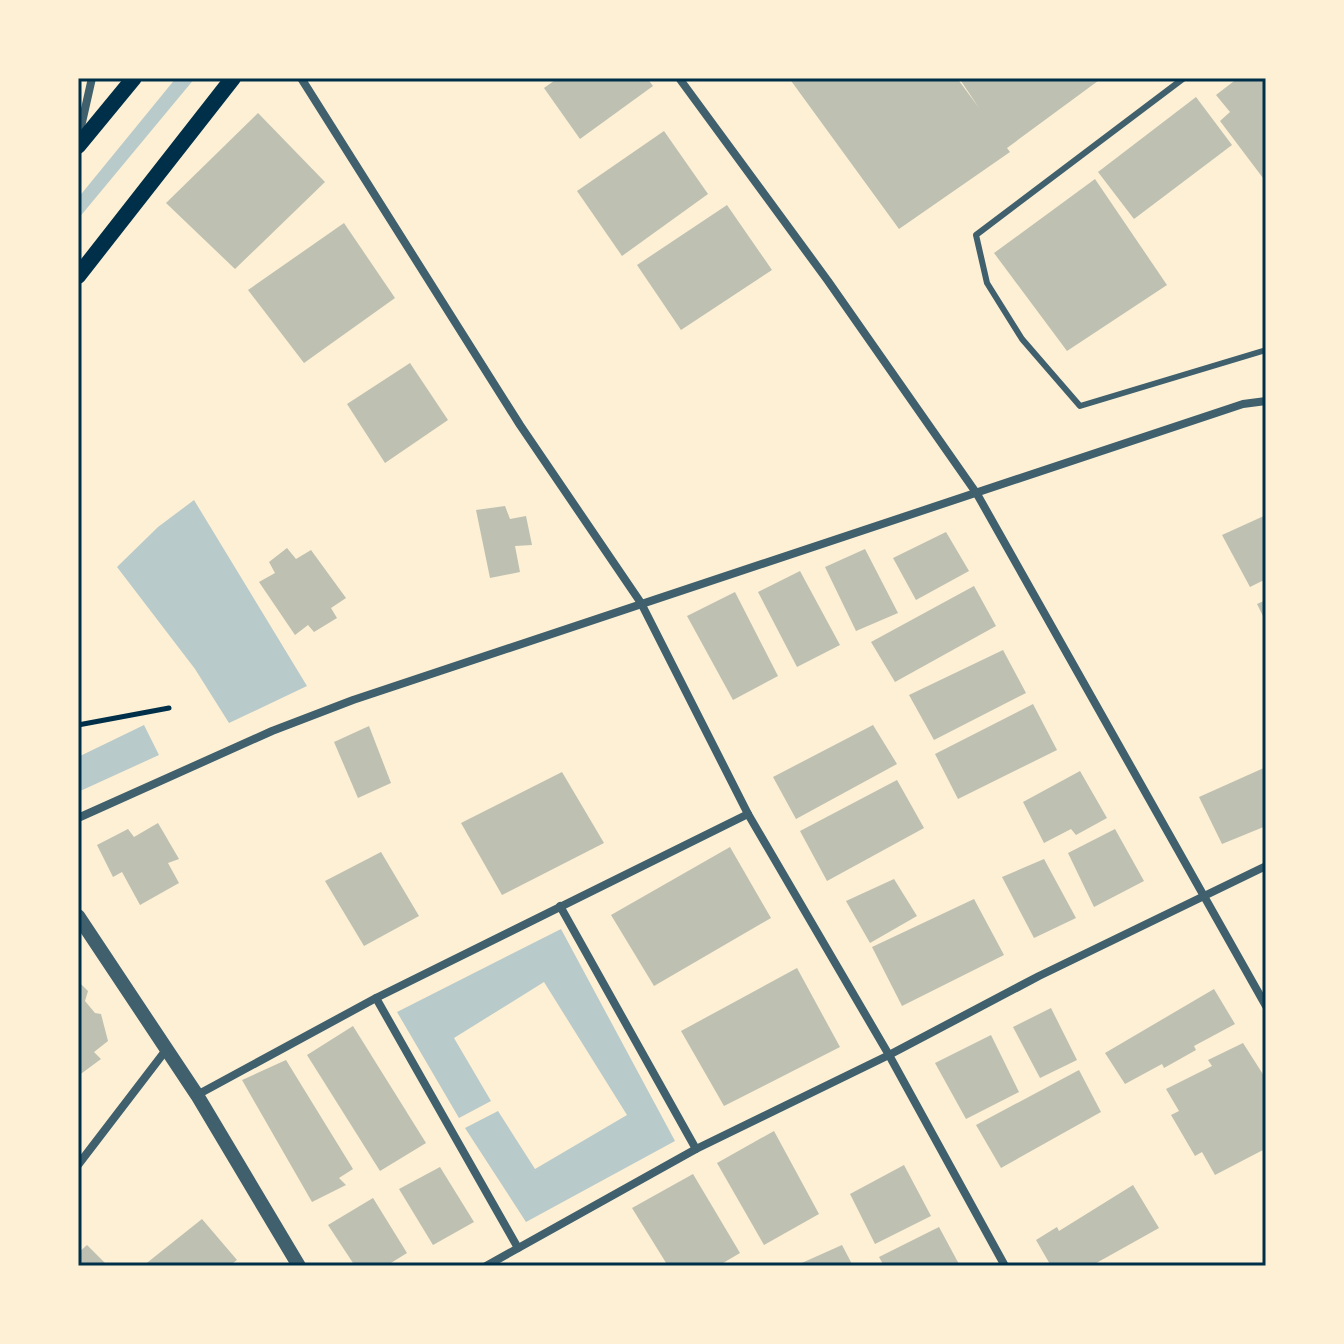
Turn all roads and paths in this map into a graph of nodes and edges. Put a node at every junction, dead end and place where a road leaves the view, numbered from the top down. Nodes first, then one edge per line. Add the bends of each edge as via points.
1 (92, 78) edge
2 (134, 78) edge
3 (233, 78) edge
4 (301, 78) edge
5 (679, 78) edge
6 (1184, 78) edge
7 (78, 143) edge
8 (78, 276) edge
9 (1266, 350) edge
10 (1266, 401) edge
11 (977, 494) junction
12 (641, 603) junction
13 (169, 708) dead end
14 (78, 725) edge
15 (748, 814) junction
16 (78, 818) edge
17 (1266, 866) edge
18 (1202, 896) junction
19 (560, 906) junction
20 (78, 916) edge
21 (376, 998) junction
22 (1266, 1006) edge
23 (166, 1050) junction
24 (889, 1055) junction
25 (197, 1095) junction
26 (696, 1149) junction
27 (78, 1165) edge
28 (518, 1248) junction
29 (299, 1266) edge
30 (486, 1266) edge
31 (1005, 1266) edge

1 - 7 street
2 - 7 main road
3 - 8 main road
4 - 12 street via 512,412
5 - 11 street
6 - 9 lane via 976,235 987,283 1022,339 1080,406
10 - 11 street via 1243,404
11 - 12 street
11 - 18 street
12 - 15 street
12 - 16 street via 353,700
13 - 14 path
15 - 19 street
15 - 24 street
17 - 18 street
18 - 22 street
18 - 24 street
19 - 21 street
19 - 26 street
20 - 23 street
21 - 25 street
21 - 28 street
23 - 25 street
23 - 27 street
24 - 26 street
24 - 31 street
25 - 29 street
26 - 28 street
28 - 30 street

